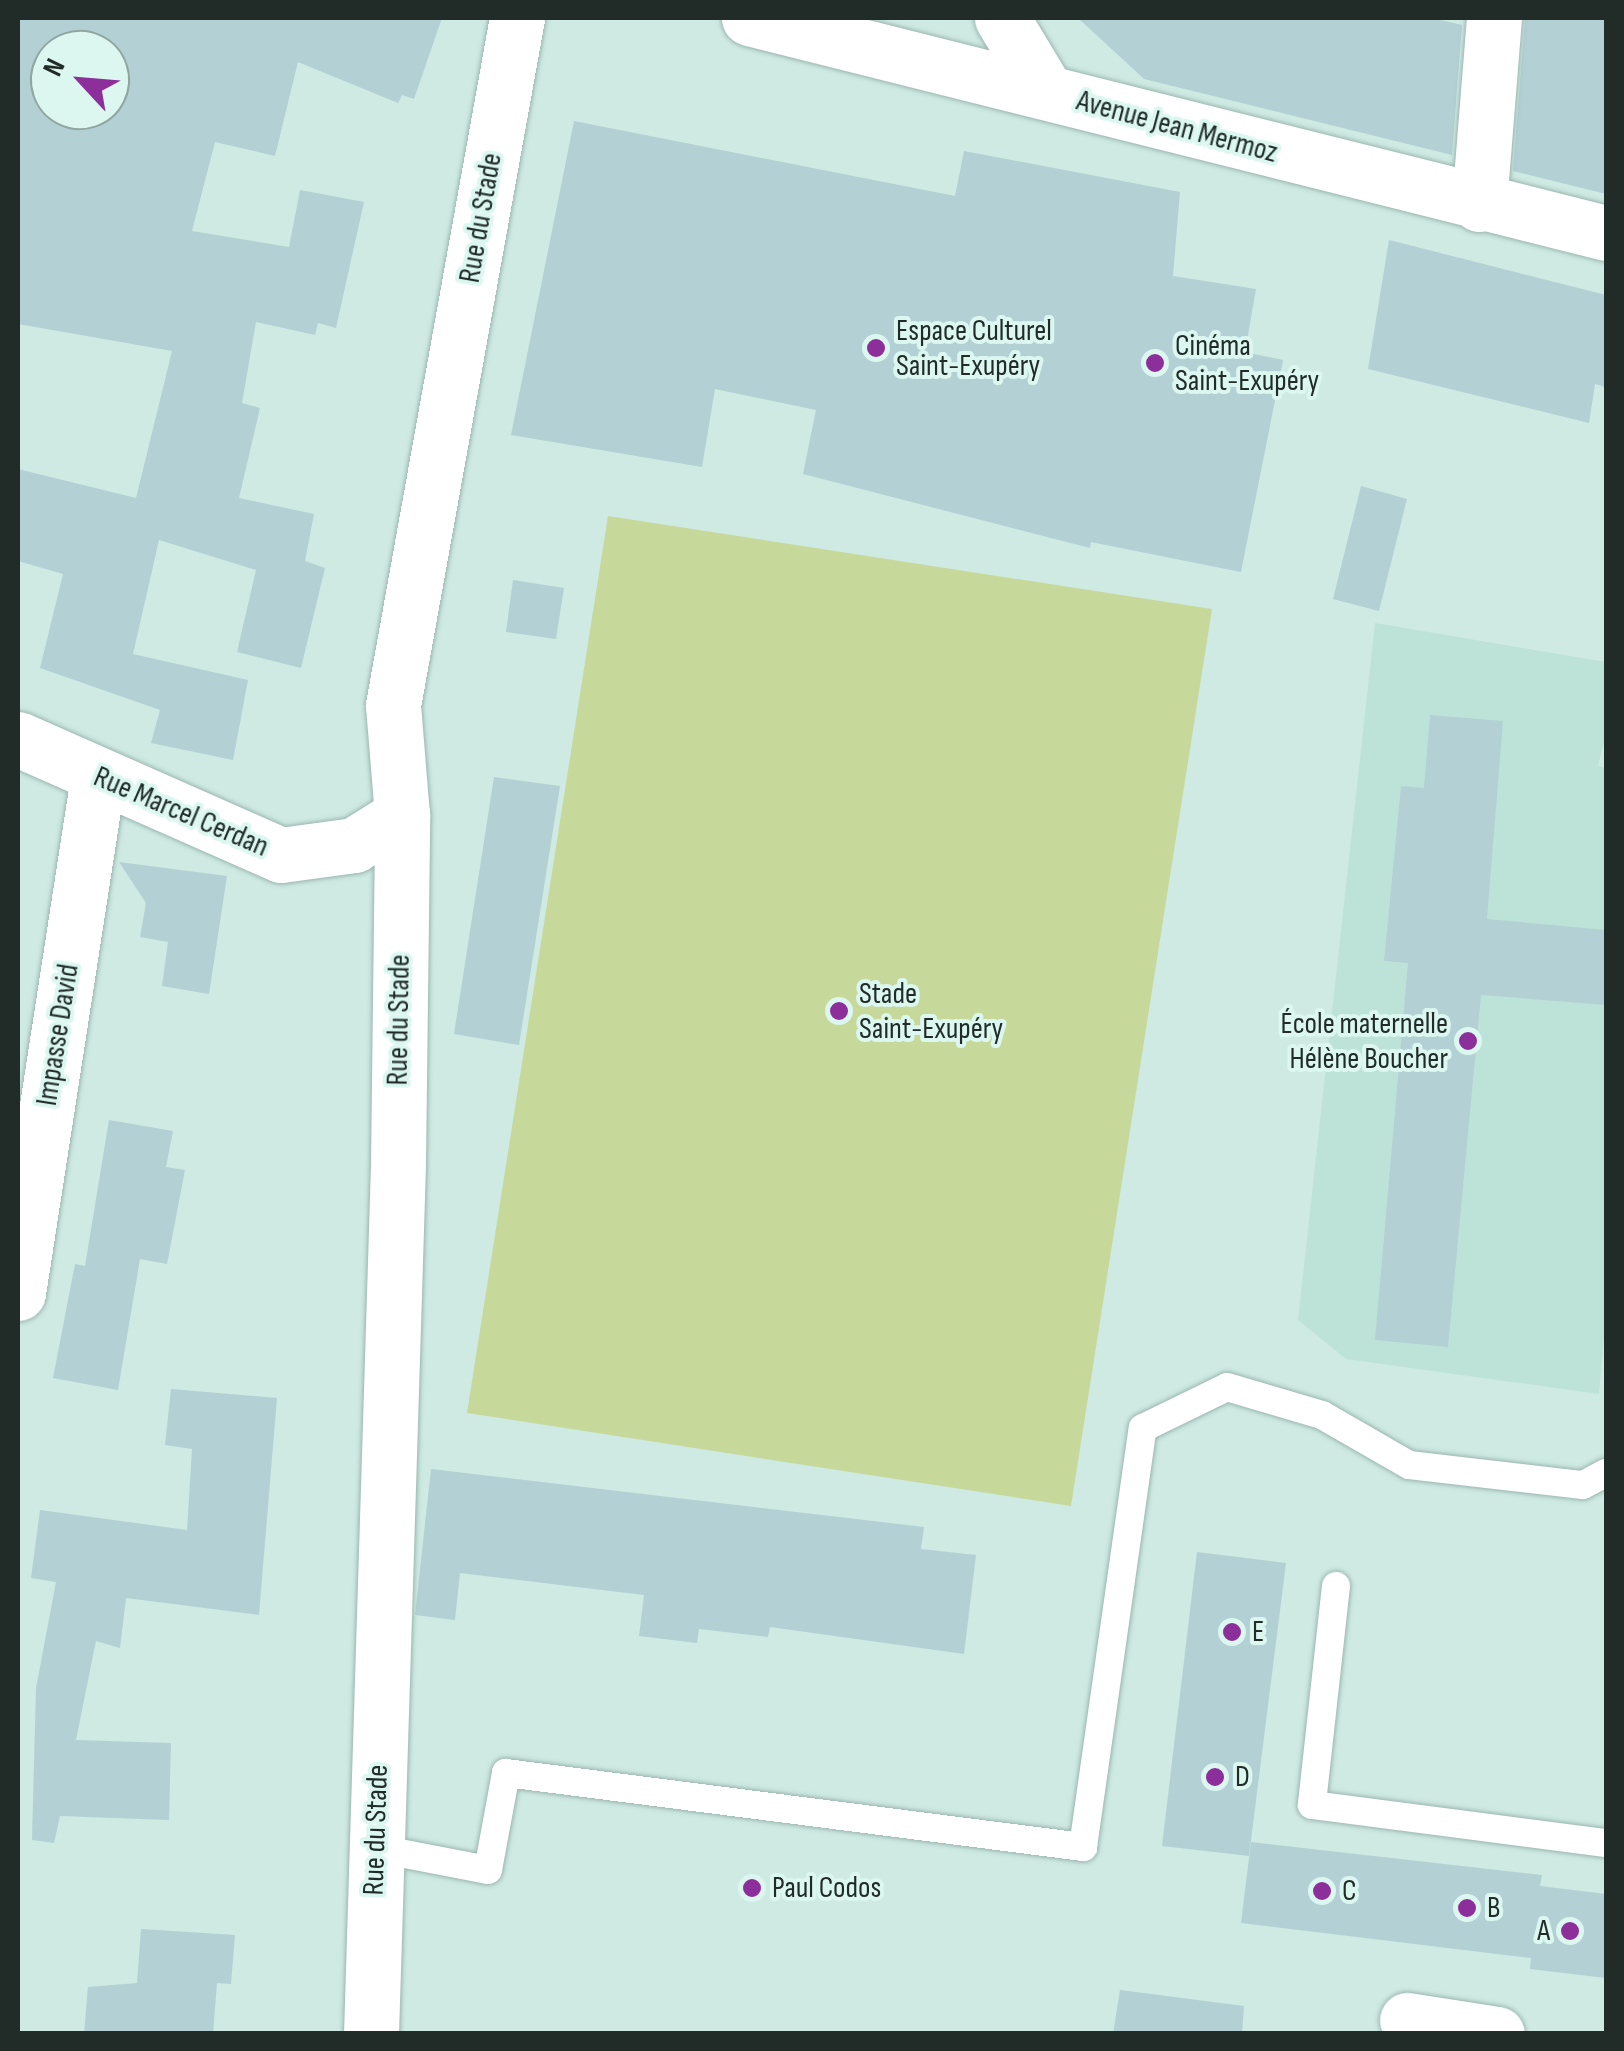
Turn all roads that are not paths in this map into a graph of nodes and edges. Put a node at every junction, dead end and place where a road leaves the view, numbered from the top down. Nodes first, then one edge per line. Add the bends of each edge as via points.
1 (517, 18) edge
2 (749, 18) edge
3 (1002, 18) edge
4 (1494, 18) edge
5 (1046, 92) junction
6 (1478, 204) junction
7 (1606, 234) edge
8 (18, 739) edge
9 (98, 777) junction
10 (402, 815) junction
11 (18, 1293) edge
12 (1606, 1473) edge
13 (1336, 1586) dead end
14 (1606, 1843) edge
15 (374, 1848) junction
16 (1407, 2020) dead end
17 (371, 2034) edge
18 (1497, 2034) edge

1 - 10 street, Rue du Stade via 393,704
2 - 5 street, Avenue Jean Mermoz
3 - 5 street
4 - 6 street
5 - 6 street, Avenue Jean Mermoz
6 - 7 street, Avenue Jean Mermoz
8 - 9 street, Rue Marcel Cerdan
9 - 10 street, Rue Marcel Cerdan via 282,855 354,846
9 - 11 street, Impasse David
10 - 15 street, Rue du Stade via 398,1162
12 - 15 lane via 1582,1485 1408,1465 1322,1415 1226,1387 1143,1428 1083,1847 506,1773 488,1870
13 - 14 lane via 1312,1805
15 - 17 street, Rue du Stade
16 - 18 street

